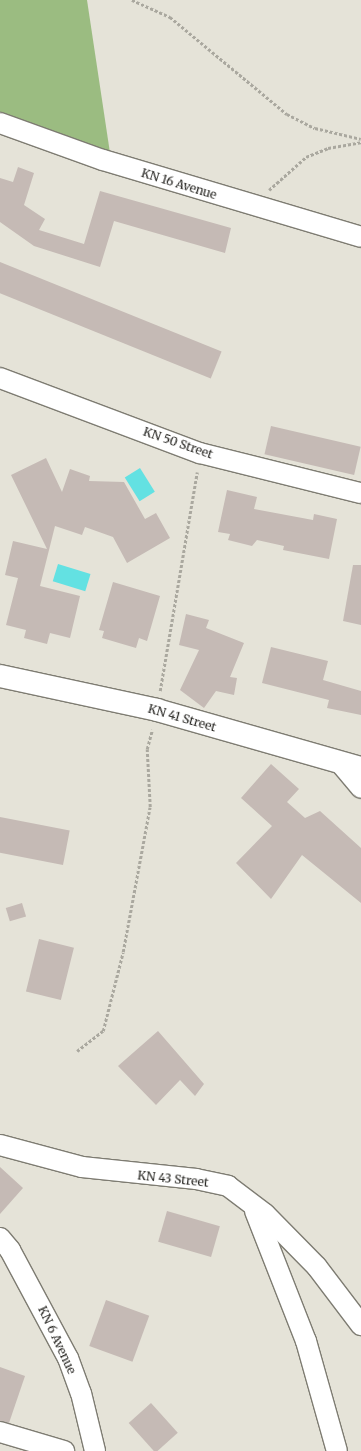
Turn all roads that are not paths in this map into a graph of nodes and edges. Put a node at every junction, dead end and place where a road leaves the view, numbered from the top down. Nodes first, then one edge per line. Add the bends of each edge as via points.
1 (0, 123) edge
2 (361, 237) edge
3 (0, 378) edge
4 (361, 493) edge
5 (0, 676) edge
6 (351, 766) edge
7 (361, 788) edge
8 (0, 1145) edge
9 (251, 1198) junction
10 (0, 1238) edge
11 (361, 1325) edge
12 (0, 1432) edge
13 (64, 1451) edge
14 (94, 1451) edge
15 (338, 1451) edge

1 - 2 street, KN 16 Avenue via 250,206
3 - 4 street, KN 50 Street via 200,453
5 - 6 main road, KN 41 Street via 157,710
6 - 7 street
8 - 9 street, KN 43 Street via 82,1167 196,1179 228,1186
9 - 11 street, KN 43 Street via 317,1267
9 - 15 street via 306,1341
10 - 14 street, KN 6 Avenue via 10,1250 68,1358 81,1393
12 - 13 street

